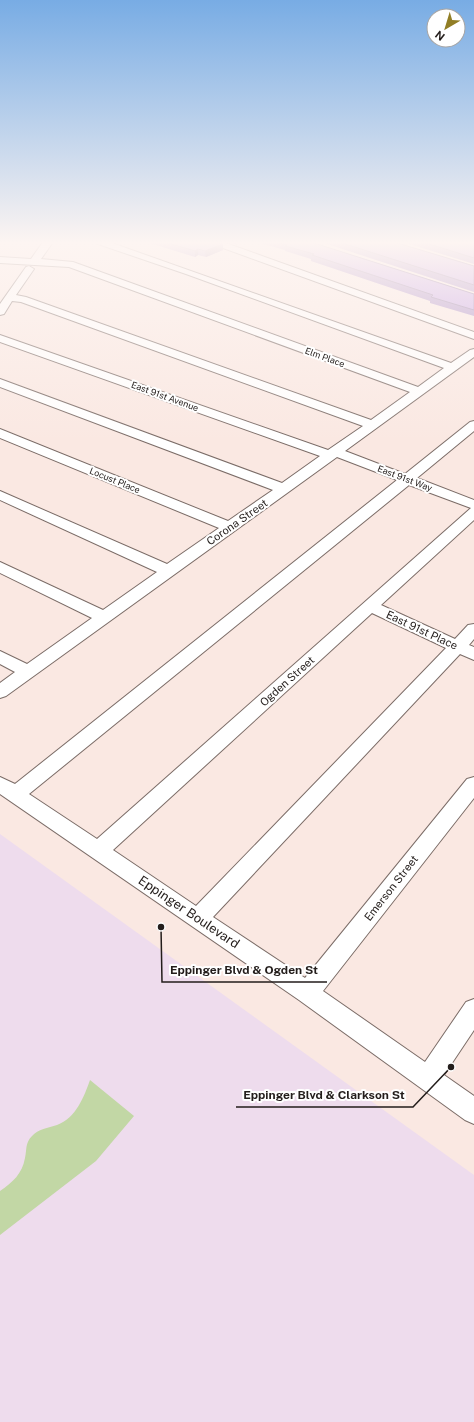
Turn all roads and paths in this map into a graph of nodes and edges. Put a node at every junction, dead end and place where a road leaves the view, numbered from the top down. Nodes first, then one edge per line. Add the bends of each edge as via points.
1 (47, 308) edge
2 (162, 308) edge
3 (186, 308) edge
4 (290, 308) edge
5 (398, 308) edge
6 (474, 336) edge
7 (0, 338) edge
8 (474, 352) edge
9 (452, 367) junction
10 (334, 372) dead end
11 (0, 383) edge
12 (393, 394) dead end
13 (414, 395) junction
14 (373, 425) junction
15 (474, 425) edge
16 (0, 433) edge
17 (334, 454) junction
18 (407, 479) junction
19 (284, 489) junction
20 (0, 495) edge
21 (474, 505) edge
22 (474, 512) edge
23 (230, 527) junction
24 (0, 567) edge
25 (169, 571) junction
26 (370, 606) junction
27 (104, 618) junction
28 (474, 630) edge
29 (466, 650) edge
30 (0, 658) edge
31 (28, 672) junction
32 (0, 692) edge
33 (474, 784) edge
34 (8, 789) edge
35 (99, 850) junction
36 (198, 918) junction
37 (307, 993) junction
38 (474, 1010) edge
39 (428, 1078) junction
40 (474, 1111) edge

1 - 14 street
2 - 10 street, Elm Place
3 - 13 street, Elm Place
4 - 9 street
5 - 6 street
7 - 17 street, East 91st Avenue
8 - 9 street, Corona Street
9 - 13 street, Corona Street
11 - 19 street
12 - 13 street
13 - 14 street, Corona Street
14 - 17 street, Corona Street
15 - 18 street
16 - 23 street, Locust Place
17 - 18 street, East 91st Way
17 - 19 street, Corona Street
18 - 21 street, East 91st Way
18 - 34 street
19 - 23 street, Corona Street
20 - 25 street
22 - 26 street, Ogden Street
23 - 25 street, Corona Street
24 - 27 street
25 - 27 street, Corona Street
26 - 29 street, East 91st Place
26 - 35 street, Ogden Street
27 - 31 street, Corona Street
28 - 29 street
29 - 36 street
30 - 31 street
31 - 32 street, Corona Street
33 - 37 street, Emerson Street
34 - 35 street, Eppinger Boulevard
35 - 36 street, Eppinger Boulevard
36 - 37 street, Eppinger Boulevard
37 - 39 street, Eppinger Boulevard
38 - 39 street
39 - 40 street, Eppinger Boulevard

